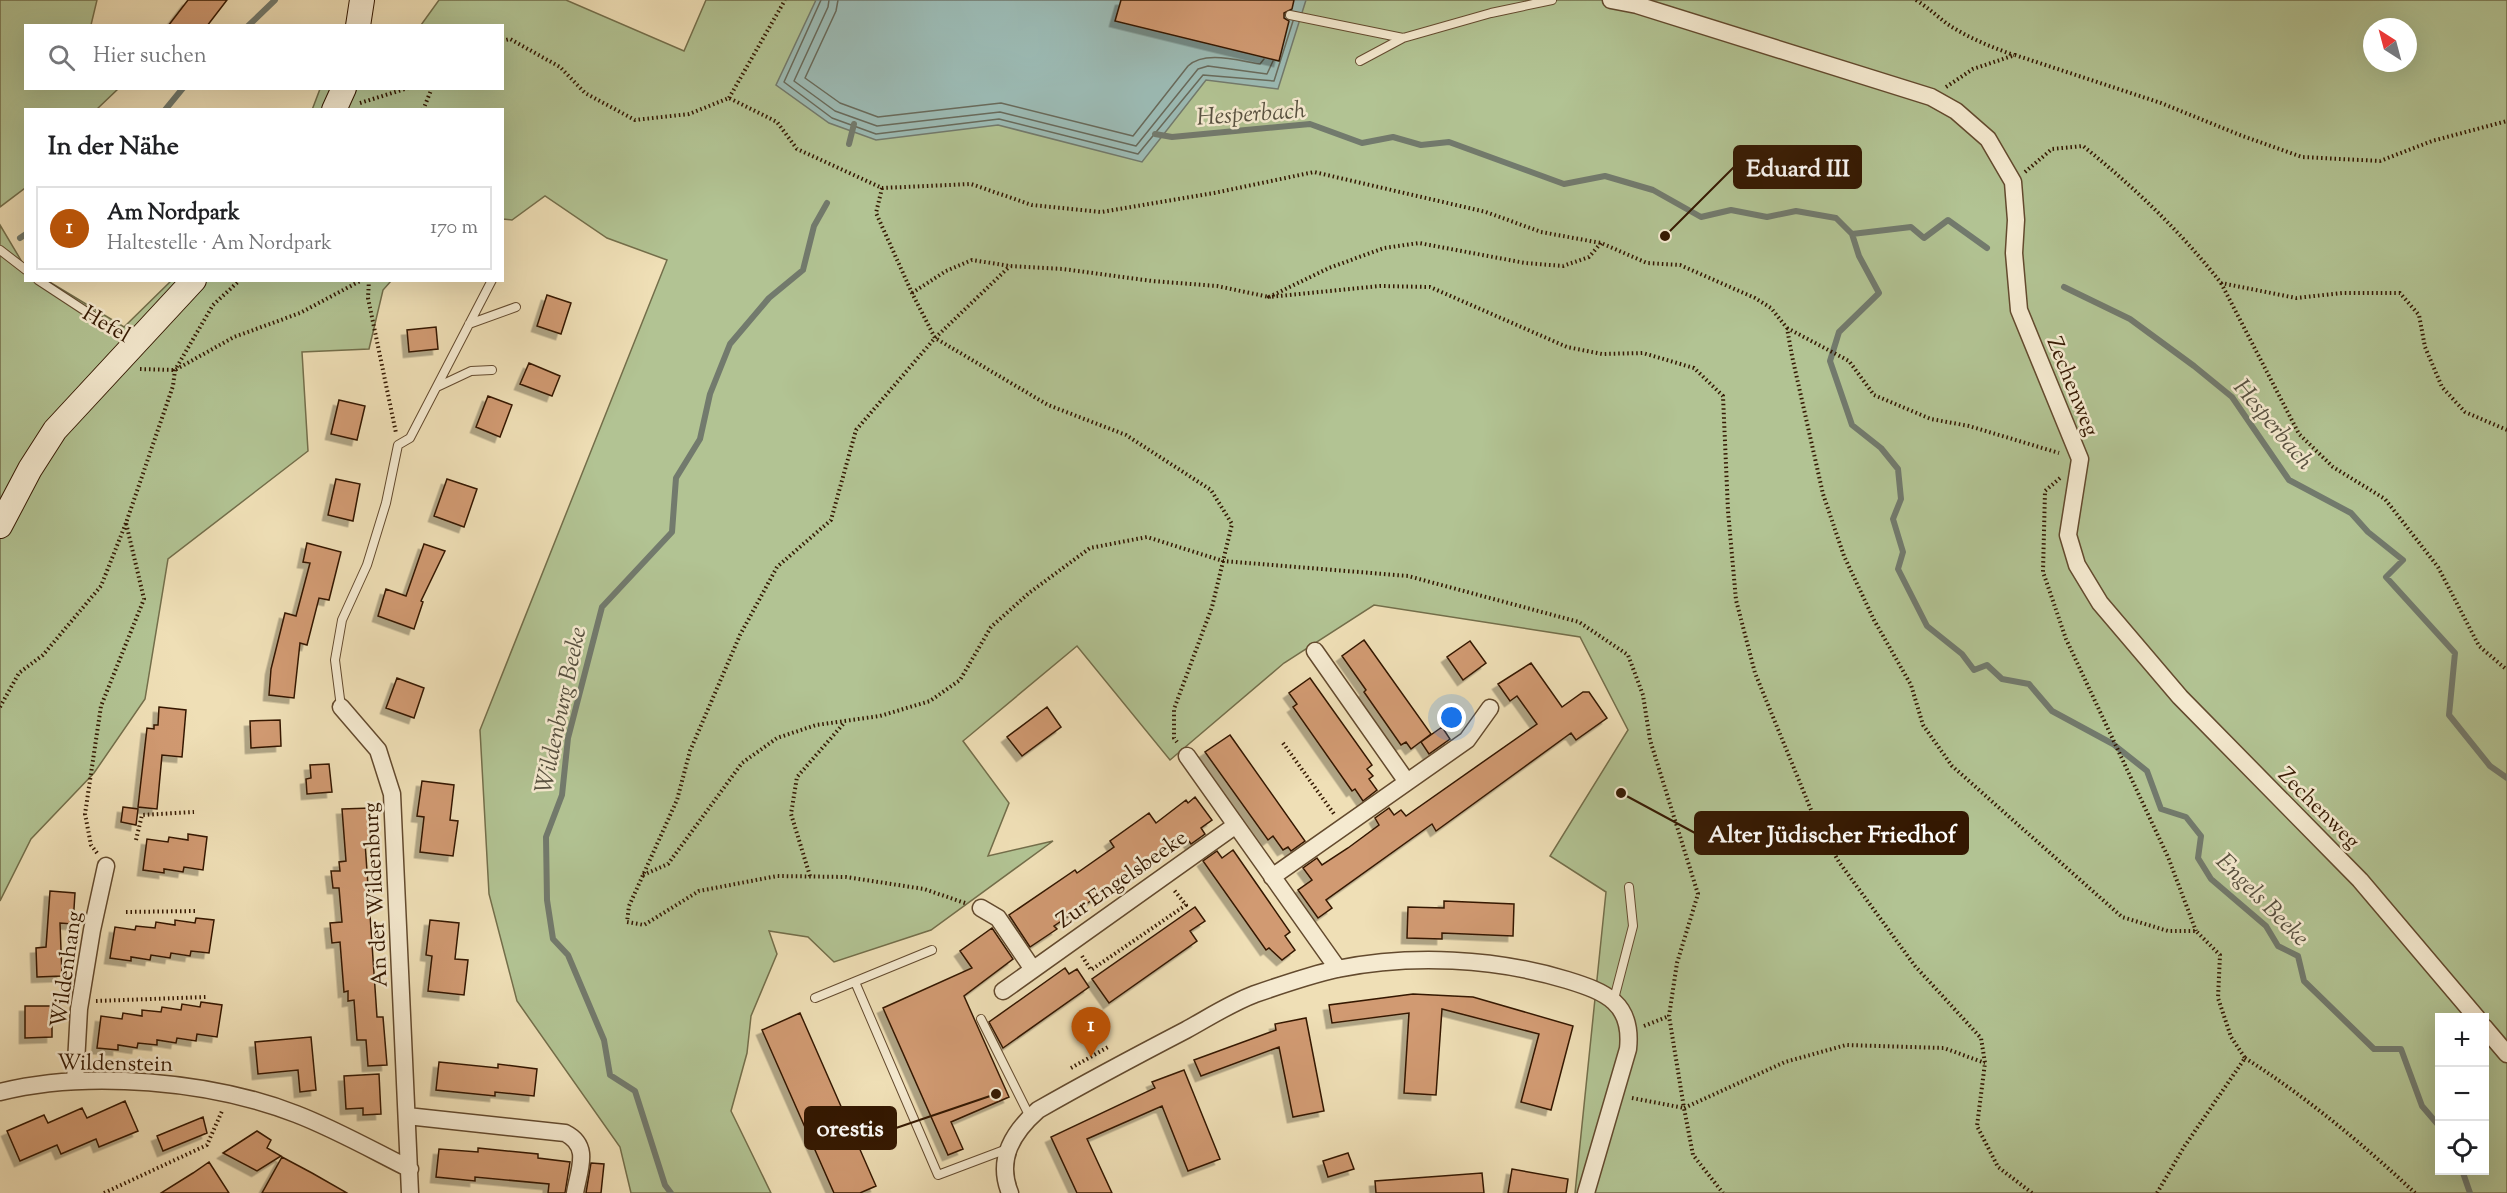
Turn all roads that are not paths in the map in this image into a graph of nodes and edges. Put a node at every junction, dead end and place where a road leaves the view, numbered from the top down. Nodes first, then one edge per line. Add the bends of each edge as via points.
1 (362, 0) edge
2 (1552, 0) edge
3 (1611, 0) edge
4 (1290, 15) dead end
5 (358, 24) edge
6 (1403, 38) junction
7 (1360, 61) dead end
8 (0, 250) edge
9 (24, 268) edge
10 (41, 282) edge
11 (192, 282) edge
12 (491, 282) edge
13 (516, 307) dead end
14 (469, 324) junction
15 (135, 344) junction
16 (492, 370) dead end
17 (436, 387) junction
18 (0, 526) edge
19 (1316, 651) dead end
20 (341, 707) joint
21 (1490, 708) dead end
22 (1187, 756) road end
23 (1407, 782) junction
24 (1236, 825) junction
25 (106, 866) road end
26 (1272, 877) junction
27 (1629, 887) dead end
28 (981, 908) road end
29 (932, 950) dead end
30 (1032, 968) junction
31 (1338, 969) junction
32 (855, 982) junction
33 (1003, 991) dead end
34 (815, 998) dead end
35 (1614, 999) junction
36 (2474, 1013) edge
37 (981, 1019) dead end
38 (2489, 1033) edge
39 (2507, 1054) edge
40 (75, 1081) junction
41 (0, 1092) edge
42 (1034, 1114) junction
43 (407, 1116) junction
44 (1007, 1149) junction
45 (410, 1169) junction
46 (410, 1193) edge
47 (575, 1193) edge
48 (1010, 1193) edge
49 (1586, 1193) edge

1 - 5 main road
2 - 6 lane
3 - 36 street, Zechenweg via 1930,97 1956,111 1988,139 2013,182 2019,310 2080,459 2068,535 2077,565 2100,603 2180,697 2360,880
4 - 6 lane
6 - 7 lane
8 - 9 lane
10 - 15 lane, Hefel
11 - 15 main road, Hefel
12 - 14 lane
13 - 14 lane
14 - 17 lane
15 - 18 main road via 55,430
16 - 17 lane via 471,371
17 - 20 lane, An der Wildenburg via 410,438 398,445 368,565 342,620 335,660
19 - 23 street
20 - 43 street, An der Wildenburg via 378,750 392,794
21 - 23 street via 1467,740
22 - 24 street
23 - 26 street
24 - 26 street
24 - 30 street, Zur Engelsbeeke
25 - 40 street, Wildenhang via 79,1010
26 - 31 street
27 - 35 lane via 1634,926
28 - 30 street via 998,918
29 - 32 lane
30 - 33 street, Zur Engelsbeeke
31 - 35 street via 1445,960 1547,974
31 - 42 street via 1252,995
32 - 34 lane
32 - 44 lane via 938,1175
35 - 49 street via 1630,1032 1628,1049
37 - 42 lane
38 - 39 street
40 - 41 street, Wildenstein
40 - 45 street, Wildenstein via 170,1084 229,1094 330,1128
42 - 44 street
43 - 45 street, An der Wildenburg
43 - 47 street via 564,1133 576,1139 582,1151
44 - 48 street via 1004,1161
45 - 46 street, An der Wildenburg

